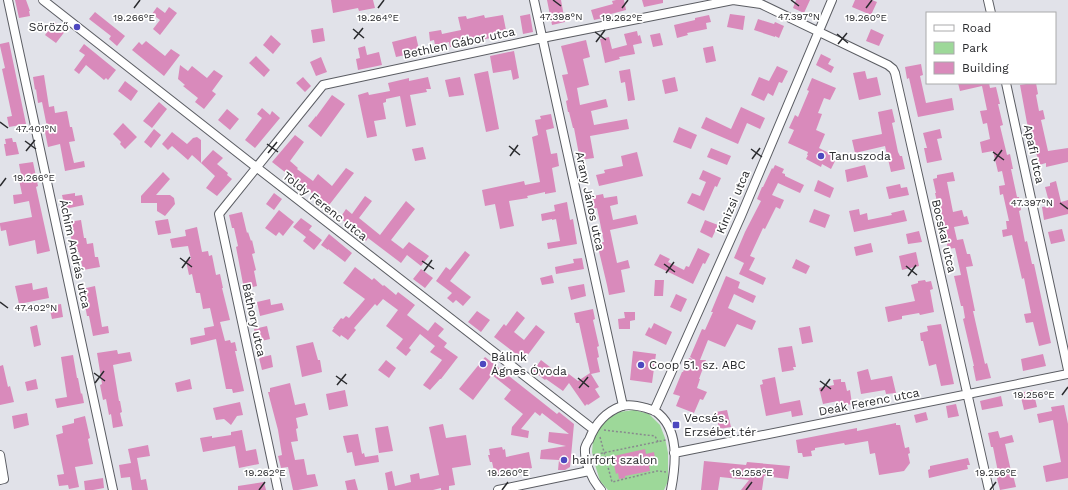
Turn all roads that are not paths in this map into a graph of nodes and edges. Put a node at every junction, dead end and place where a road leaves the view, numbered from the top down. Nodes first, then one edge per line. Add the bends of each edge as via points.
1 (8, 0) edge
2 (43, 0) edge
3 (534, 0) edge
4 (832, 0) edge
5 (988, 0) edge
6 (991, 12) edge
7 (818, 31) junction
8 (542, 38) junction
9 (1006, 84) edge
10 (256, 167) junction
11 (1068, 370) edge
12 (1068, 374) edge
13 (967, 394) junction
14 (623, 406) junction
15 (654, 411) junction
16 (595, 429) junction
17 (674, 453) junction
18 (0, 455) edge
19 (589, 471) junction
20 (0, 480) edge
21 (113, 490) edge
22 (278, 490) edge
23 (498, 490) edge
24 (601, 490) edge
25 (671, 490) edge
26 (989, 490) edge

1 - 21 street, Áchim András utca
2 - 10 street, Toldy Ferenc utca
3 - 8 street, Arany János utca
4 - 7 street, Kinizsi utca
5 - 6 street
7 - 8 street, Bethlen Gábor utca via 761,4 733,0
7 - 13 street, Bocskai utca via 893,68
7 - 15 street, Kinizsi utca via 741,216
8 - 10 street, Bethlen Gábor utca via 323,85
8 - 14 street, Arany János utca
9 - 11 street, Apafi utca
10 - 16 street, Toldy Ferenc utca
10 - 22 street, Báthory utca via 219,214
12 - 13 street, Deák Ferenc utca
13 - 17 street, Deák Ferenc utca
13 - 26 street, Bocskai utca
14 - 15 street via 639,406
14 - 16 street via 605,415
15 - 17 street via 668,424
16 - 19 street via 585,447
17 - 25 street
18 - 20 street via 4,479
19 - 23 street
19 - 24 street

